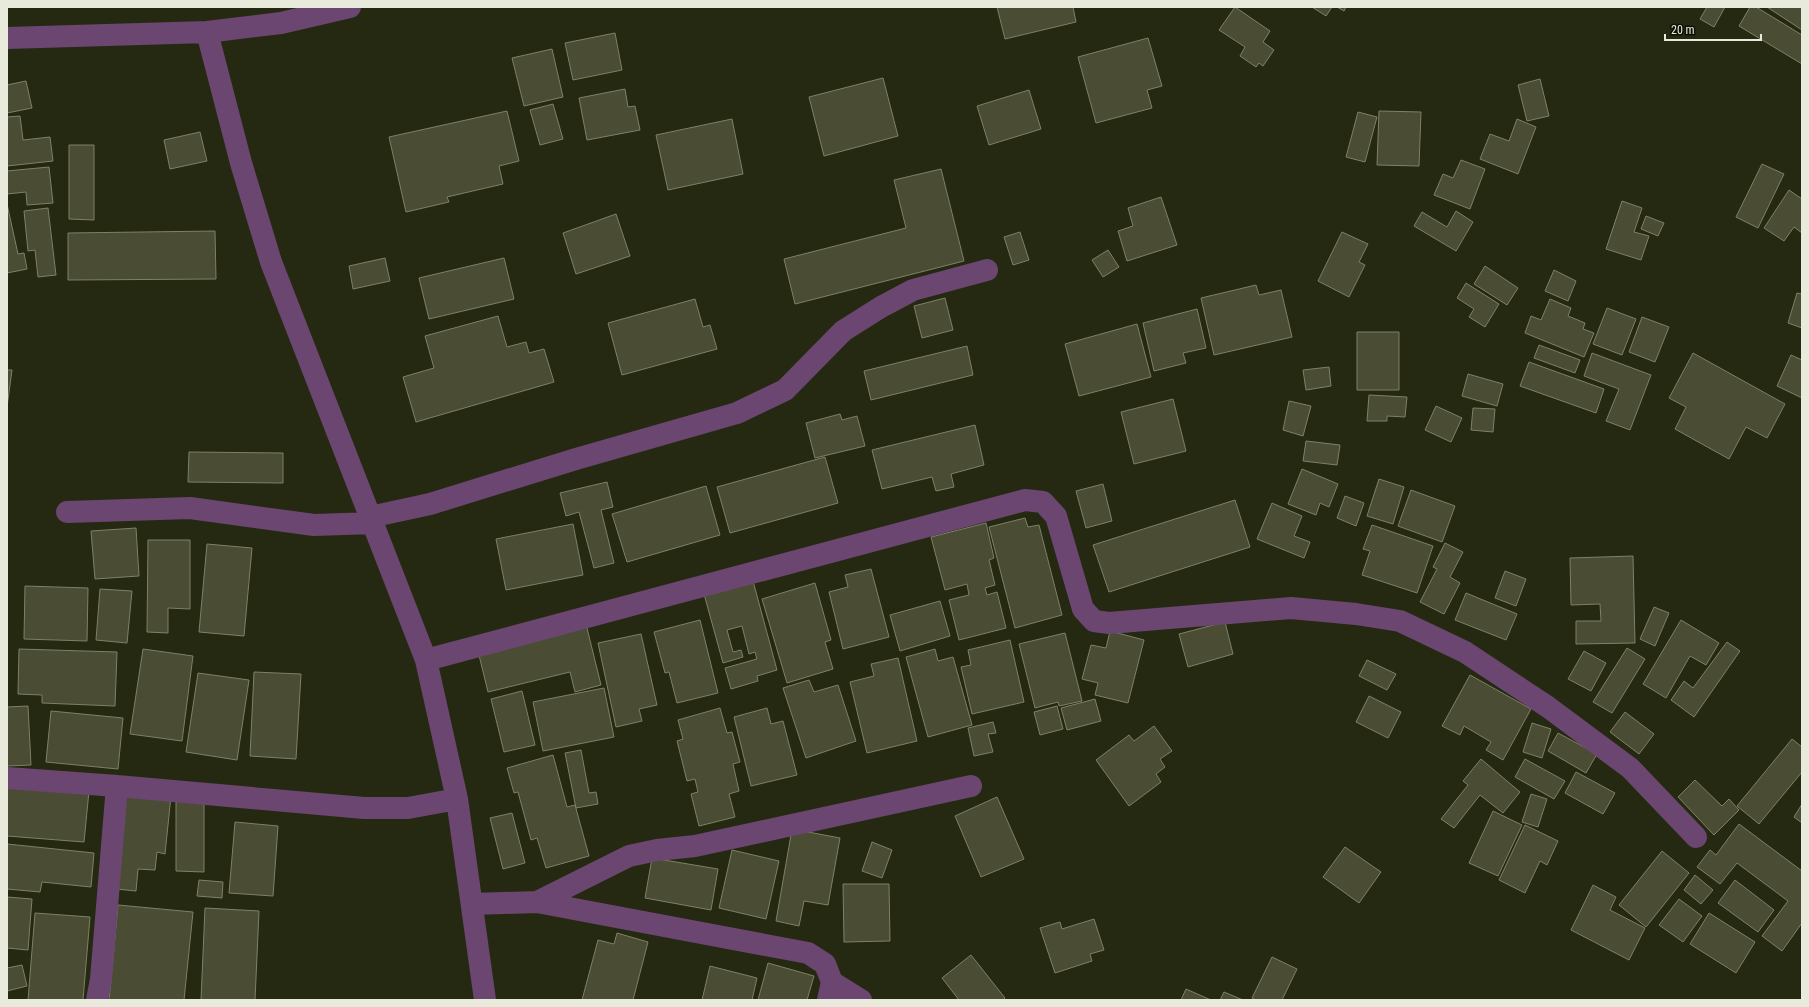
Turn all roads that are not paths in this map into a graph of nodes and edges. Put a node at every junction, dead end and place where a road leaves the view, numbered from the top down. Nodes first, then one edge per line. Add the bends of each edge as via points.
1 (343, 8) edge
2 (207, 32) junction
3 (7, 38) edge
4 (987, 270) dead end
5 (67, 512) dead end
6 (371, 520) junction
7 (426, 660) junction
8 (7, 778) edge
9 (117, 786) junction
10 (971, 786) dead end
11 (457, 799) junction
12 (1696, 837) dead end
13 (537, 902) junction
14 (473, 904) junction
15 (830, 991) edge
16 (97, 1000) edge
17 (485, 1000) edge
18 (861, 1000) edge

1 - 2 street via 281,23
2 - 3 street
2 - 6 street via 241,163 271,262
4 - 6 street via 913,290 881,307 843,331 786,390 737,413
5 - 6 street via 190,508 314,525
6 - 7 street
7 - 11 street
7 - 12 street via 1025,500 1043,502 1056,516 1083,609 1094,621 1109,623 1291,608 1400,621 1464,652 1548,707 1630,768
8 - 9 street
9 - 11 street via 364,808 408,808
9 - 16 street via 101,979
10 - 13 street via 695,846 629,856
11 - 14 street
13 - 14 street
13 - 15 street via 808,953 825,964
14 - 17 street
15 - 18 street

